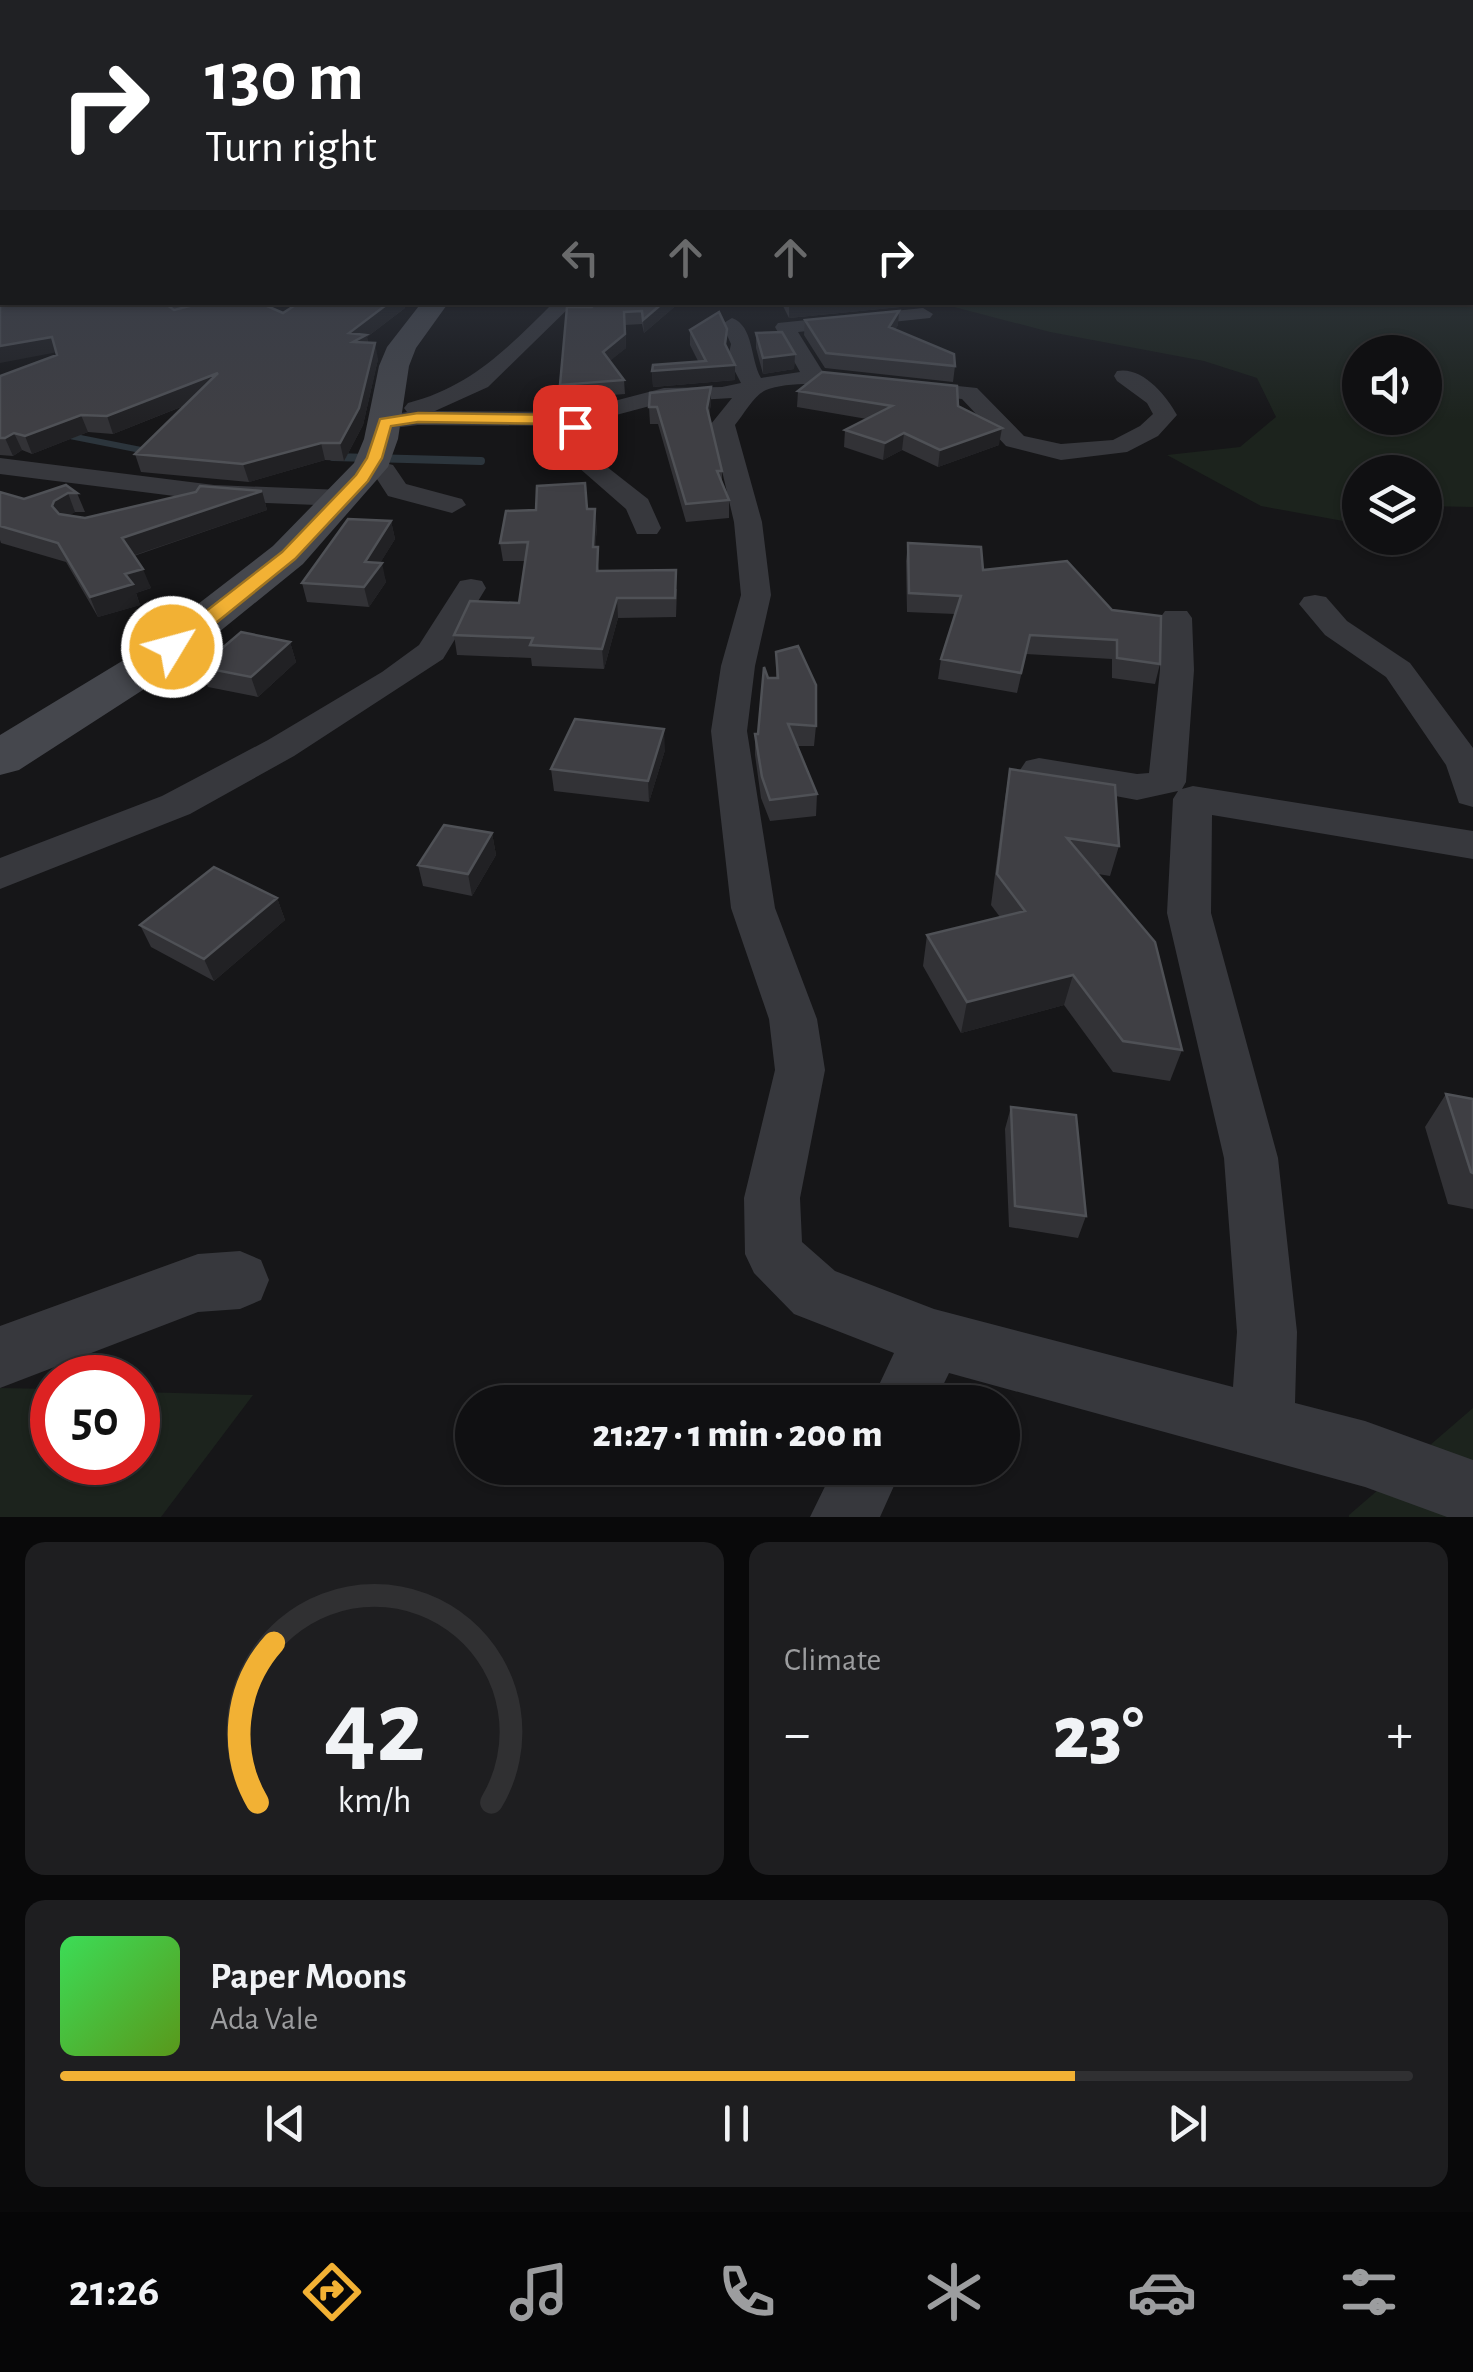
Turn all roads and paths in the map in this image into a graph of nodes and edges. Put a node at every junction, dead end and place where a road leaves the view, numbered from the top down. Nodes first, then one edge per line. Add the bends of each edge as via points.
1 (434, 305) edge
2 (563, 305) edge
3 (923, 314) dead end
4 (764, 322) junction
5 (1124, 376) dead end
6 (815, 378) junction
7 (754, 387) junction
8 (386, 417) junction
9 (572, 420) junction
10 (0, 466) edge
11 (370, 467) junction
12 (214, 492) junction
13 (342, 498) junction
14 (452, 505) dead end
15 (144, 512) edge
16 (648, 528) dead end
17 (470, 588) dead end
18 (1315, 604) dead end
19 (1176, 618) dead end
20 (0, 758) edge
21 (1039, 770) edge
22 (1180, 791) junction
23 (1473, 794) edge
24 (1473, 844) edge
25 (0, 874) edge
26 (240, 1280) dead end
27 (934, 1339) junction
28 (0, 1356) edge
29 (911, 1385) edge
30 (1262, 1427) junction
31 (860, 1485) edge
32 (1473, 1493) edge
33 (844, 1517) edge

1 - 8 main road via 402,347
2 - 8 street via 464,394
3 - 4 street
4 - 6 street
4 - 7 street via 741,344 739,358
5 - 6 street via 1158,399 1165,415 1118,447 1060,452 1015,442 969,393
6 - 7 street
7 - 9 street via 664,395
7 - 27 street via 723,424 748,522 756,595 729,731 753,908 793,1018 800,1070 772,1198 774,1254 815,1293
8 - 9 street
8 - 11 main road
9 - 16 street via 591,467 638,505
10 - 12 street
11 - 13 main road
11 - 14 street via 384,471 397,490
12 - 13 street
12 - 15 street
13 - 20 main road via 244,594 149,665
17 - 25 street via 431,652 281,748 176,805
18 - 23 street via 1336,628 1398,670 1465,764
19 - 22 street
21 - 22 street
22 - 24 street
22 - 30 street via 1189,914 1251,1158 1267,1332
26 - 28 street via 198,1283
27 - 29 street
27 - 30 street
30 - 32 street
31 - 33 street

